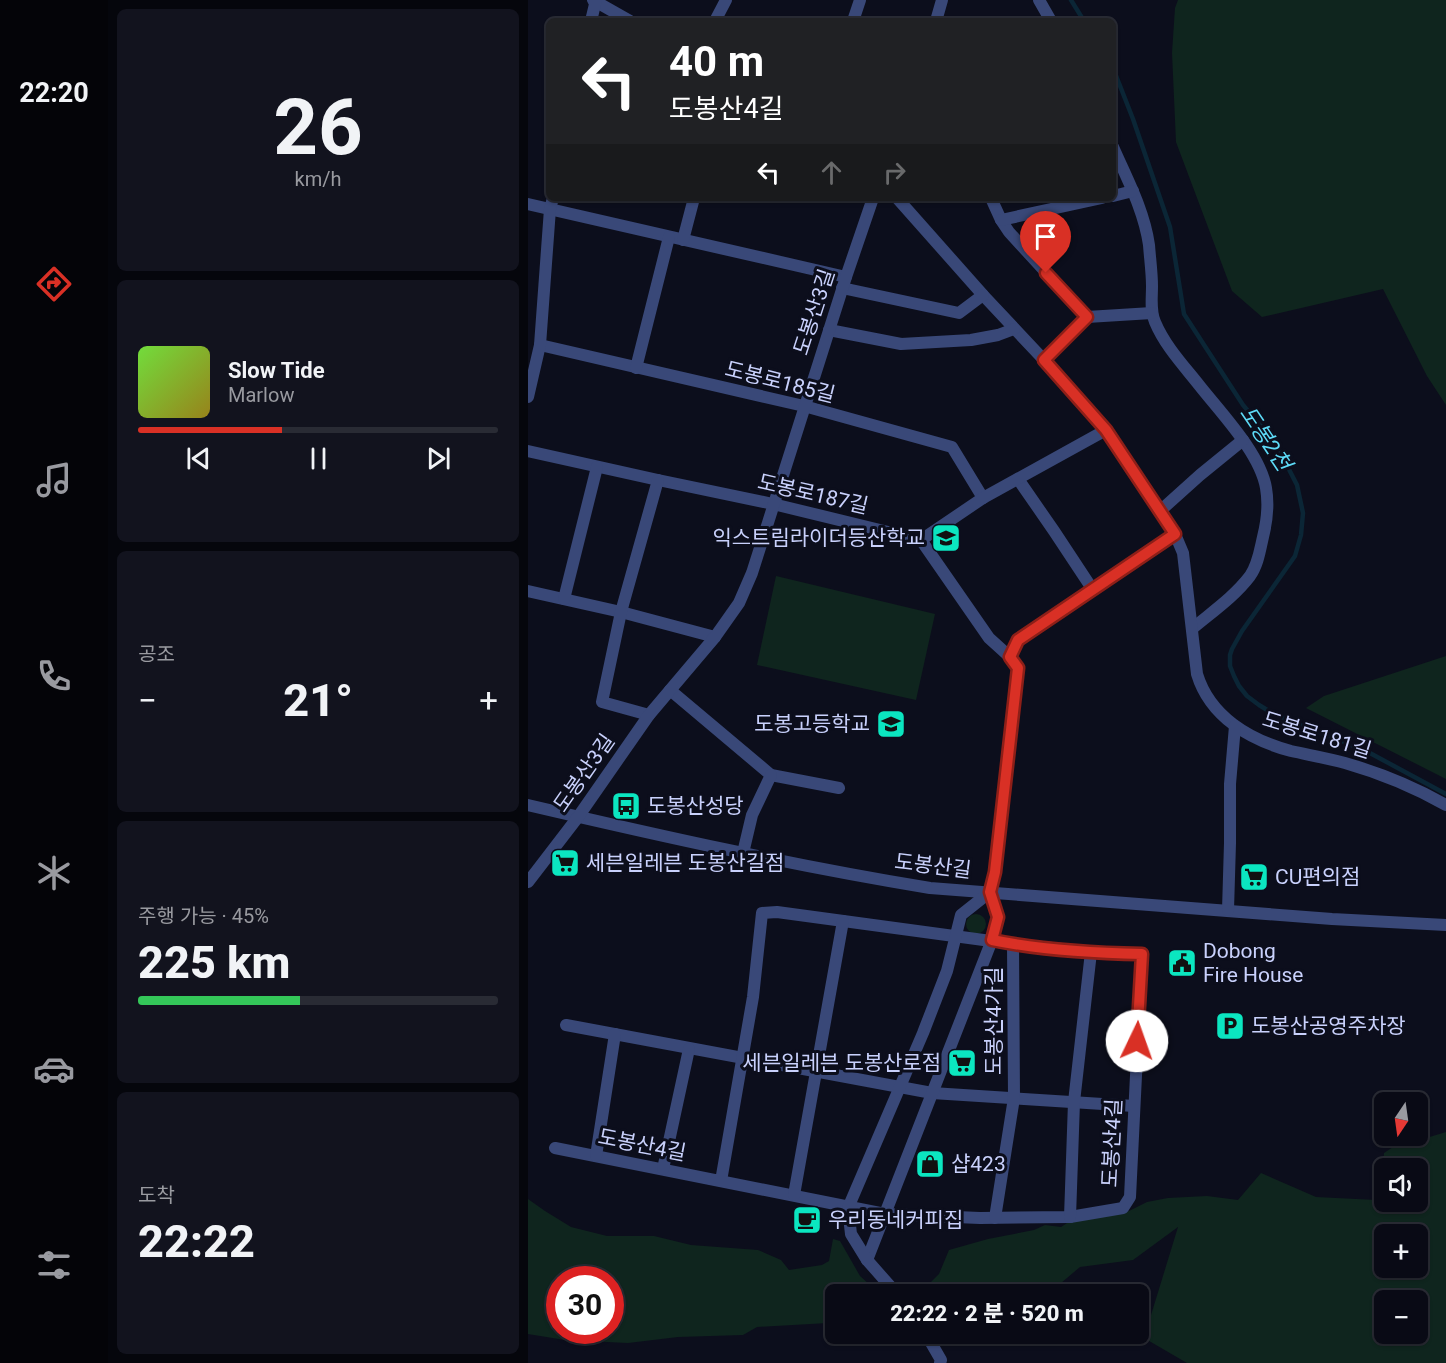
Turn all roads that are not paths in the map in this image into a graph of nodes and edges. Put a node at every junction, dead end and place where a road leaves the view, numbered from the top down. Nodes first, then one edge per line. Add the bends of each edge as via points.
1 (595, 0) edge
2 (726, 0) edge
3 (861, 0) edge
4 (942, 0) edge
5 (1039, 0) edge
6 (592, 18) edge
7 (625, 18) edge
8 (717, 18) edge
9 (854, 18) edge
10 (937, 18) edge
11 (1049, 18) edge
12 (1116, 154) edge
13 (1133, 191) junction
14 (1116, 195) edge
15 (693, 201) edge
16 (872, 201) edge
17 (900, 201) edge
18 (992, 201) edge
19 (1088, 201) edge
20 (551, 203) edge
21 (528, 204) edge
22 (1001, 220) junction
23 (669, 237) junction
24 (683, 240) junction
25 (844, 283) junction
26 (983, 295) junction
27 (1152, 313) junction
28 (1087, 317) junction
29 (1014, 329) junction
30 (829, 330) junction
31 (540, 345) junction
32 (1044, 360) junction
33 (636, 368) junction
34 (528, 397) edge
35 (804, 406) junction
36 (1106, 430) junction
37 (1243, 440) junction
38 (528, 451) edge
39 (597, 467) junction
40 (1018, 478) junction
41 (658, 480) junction
42 (982, 498) junction
43 (773, 504) junction
44 (1160, 511) junction
45 (1175, 534) junction
46 (921, 540) junction
47 (1093, 590) junction
48 (528, 591) edge
49 (564, 599) junction
50 (621, 612) junction
51 (1193, 628) junction
52 (715, 637) junction
53 (1010, 657) junction
54 (670, 690) junction
55 (649, 715) junction
56 (1234, 726) junction
57 (771, 775) junction
58 (839, 789) dead end
59 (528, 805) edge
60 (1446, 805) edge
61 (578, 817) junction
62 (743, 853) junction
63 (528, 882) edge
64 (990, 892) junction
65 (1228, 910) junction
66 (843, 921) junction
67 (1446, 925) edge
68 (956, 937) junction
69 (992, 940) junction
70 (1013, 945) junction
71 (1091, 952) junction
72 (566, 1025) dead end
73 (615, 1034) junction
74 (689, 1049) junction
75 (743, 1059) junction
76 (816, 1071) junction
77 (901, 1088) junction
78 (932, 1093) junction
79 (1014, 1098) junction
80 (1074, 1102) junction
81 (1134, 1106) junction
82 (555, 1148) dead end
83 (596, 1156) junction
84 (663, 1169) junction
85 (721, 1180) junction
86 (794, 1195) junction
87 (848, 1208) junction
88 (885, 1214) junction
89 (1070, 1217) junction
90 (995, 1218) junction
91 (867, 1260) junction
92 (888, 1284) edge
93 (932, 1344) edge
94 (940, 1363) edge

1 - 6 street
1 - 7 street
2 - 8 street
3 - 9 street
4 - 10 street
5 - 11 street
12 - 13 street
13 - 14 street
13 - 27 street via 1149,245
15 - 24 street
16 - 25 street, 도봉산3길
17 - 26 street, 도봉로181길
18 - 22 street
19 - 22 street
20 - 21 street
20 - 23 street
20 - 31 street
22 - 28 street
23 - 24 street
23 - 33 street
24 - 25 street
25 - 26 street via 959,313
25 - 30 street, 도봉산3길
26 - 29 street, 도봉로181길
27 - 28 street
27 - 37 street via 1165,341
28 - 32 street
29 - 30 street via 971,340 901,344
29 - 32 street, 도봉로181길
30 - 35 street, 도봉산3길
31 - 33 street, 도봉로185길
31 - 34 street
32 - 36 street, 도봉로181길
33 - 35 street, 도봉로185길
35 - 42 street, 도봉로185길 via 952,447
35 - 43 street, 도봉산3길
36 - 40 street
36 - 44 street, 도봉로181길
37 - 44 street
37 - 51 street via 1266,488 1267,510 1260,551 1248,578
38 - 39 street, 도봉로187길
39 - 41 street, 도봉로187길
39 - 49 street
40 - 42 street
40 - 47 street
41 - 43 street, 도봉로187길
41 - 50 street, 도봉산3길
42 - 46 street
43 - 46 street, 도봉로187길
43 - 52 street, 도봉산3길 via 743,594
44 - 45 street, 도봉로181길
45 - 47 street
45 - 51 street, 도봉로181길 via 1185,563
46 - 53 street via 989,638
47 - 53 street via 1018,640
48 - 49 street
49 - 50 street
50 - 52 street
50 - 55 street, 도봉산3길 via 602,702
51 - 56 street, 도봉로181길 via 1199,682 1220,714
52 - 54 street, 도봉산3길
53 - 64 street via 1018,668
54 - 55 street, 도봉산3길
54 - 57 street
55 - 61 street, 도봉산3길
56 - 60 street, 도봉로181길 via 1277,746 1397,781
56 - 65 street
57 - 58 street
57 - 62 street via 752,815
59 - 61 street, 도봉산길
61 - 62 street, 도봉산길
61 - 63 street, 도봉산3길
62 - 64 street, 도봉산길 via 930,888
64 - 65 street, 도봉산길
64 - 68 street via 961,915
64 - 69 street via 998,917
65 - 67 street, 도봉산길
66 - 68 street, 도봉산4길
66 - 75 street, 도봉산4길 via 762,913
66 - 76 street
68 - 69 street, 도봉산4길
68 - 77 street
69 - 70 street, 도봉산4길
69 - 78 street
70 - 71 street, 도봉산4길
70 - 79 street, 도봉산4가길
71 - 80 street
71 - 81 street, 도봉산4길 via 1142,954
72 - 73 street, 도봉산4가길
73 - 74 street, 도봉산4가길
73 - 83 street
74 - 75 street, 도봉산4가길
74 - 84 street
75 - 76 street, 도봉산4가길
75 - 85 street, 도봉산4길
76 - 77 street, 도봉산4가길
76 - 86 street
77 - 78 street, 도봉산4가길
77 - 87 street
78 - 79 street, 도봉산4가길
78 - 88 street
79 - 80 street, 도봉산4가길
79 - 90 street, 도봉산4가길
80 - 81 street, 도봉산4가길
80 - 89 street
81 - 89 street, 도봉산4길 via 1130,1197 1123,1208
82 - 83 street, 도봉산4길
83 - 84 street, 도봉산4길
84 - 85 street, 도봉산4길
85 - 86 street, 도봉산4길
86 - 87 street, 도봉산4길
87 - 88 street, 도봉산4길
87 - 91 street via 851,1234
88 - 90 street, 도봉산4길
88 - 91 street
89 - 90 street, 도봉산4길
91 - 92 street
93 - 94 street

